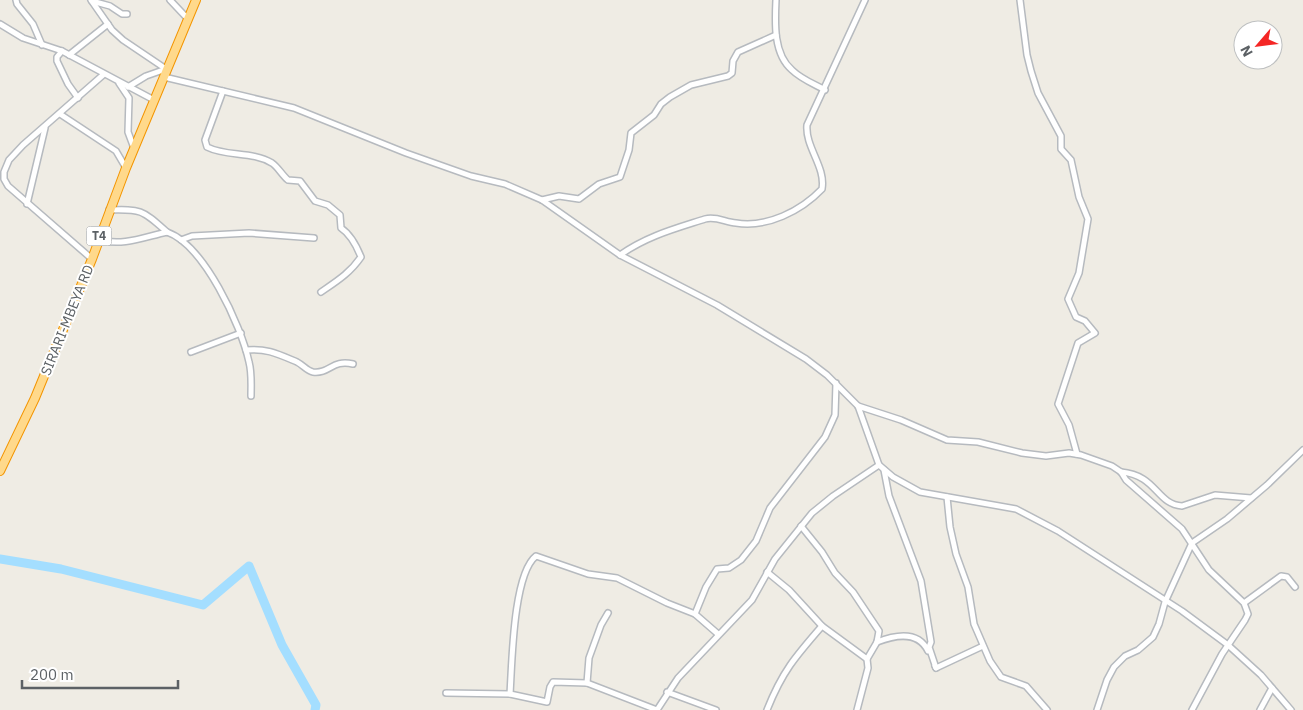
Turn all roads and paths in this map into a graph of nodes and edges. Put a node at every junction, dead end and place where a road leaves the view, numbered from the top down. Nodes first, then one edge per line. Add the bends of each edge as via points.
1 (16, 0) edge
2 (170, 0) edge
3 (196, 0) edge
4 (776, 0) edge
5 (865, 0) edge
6 (1020, 0) edge
7 (92, 1) edge
8 (127, 14) dead end
9 (187, 18) junction
10 (0, 24) edge
11 (108, 24) junction
12 (776, 35) junction
13 (42, 45) junction
14 (62, 51) junction
15 (70, 55) junction
16 (165, 73) junction
17 (103, 75) junction
18 (119, 83) junction
19 (128, 87) junction
20 (223, 90) junction
21 (825, 90) junction
22 (78, 98) junction
23 (154, 100) junction
24 (60, 114) junction
25 (45, 128) junction
26 (134, 149) junction
27 (126, 168) junction
28 (542, 200) junction
29 (27, 204) junction
30 (109, 210) junction
31 (166, 232) junction
32 (314, 238) dead end
33 (97, 240) junction
34 (181, 240) junction
35 (620, 255) junction
36 (92, 259) junction
37 (321, 292) dead end
38 (241, 333) junction
39 (246, 350) junction
40 (191, 352) dead end
41 (354, 364) dead end
42 (836, 383) junction
43 (251, 396) dead end
44 (858, 406) junction
45 (1303, 450) edge
46 (1078, 454) junction
47 (879, 465) junction
48 (884, 470) junction
49 (0, 471) edge
50 (1121, 472) junction
51 (947, 497) junction
52 (1251, 498) junction
53 (801, 526) junction
54 (1192, 542) junction
55 (767, 572) junction
56 (1295, 587) dead end
57 (1165, 602) junction
58 (1244, 603) junction
59 (608, 613) dead end
60 (695, 614) junction
61 (822, 626) junction
62 (718, 634) junction
63 (877, 642) junction
64 (1228, 645) junction
65 (983, 646) junction
66 (867, 660) junction
67 (936, 668) junction
68 (587, 683) junction
69 (1272, 688) junction
70 (667, 692) junction
71 (446, 693) dead end
72 (510, 694) junction
73 (657, 710) edge
74 (716, 710) edge
75 (767, 710) edge
76 (856, 710) edge
77 (1047, 710) edge
78 (1098, 710) edge
79 (1192, 710) edge
80 (1260, 710) edge
81 (1291, 710) edge

1 - 13 street via 33,24
2 - 9 street
3 - 9 highway, SIRARI-MBEYA RD / T4
4 - 12 street
5 - 21 street
6 - 46 street via 1031,71 1038,93 1061,136 1061,149 1071,160 1079,197 1088,219 1079,273 1068,301 1076,317 1095,333 1078,343 1058,404
7 - 8 street
7 - 11 street
9 - 16 highway, SIRARI-MBEYA RD / T4
10 - 13 street via 22,38
11 - 15 street
11 - 16 street
12 - 21 street via 790,68
12 - 28 street via 738,52 732,73 728,76 691,85 661,104 654,115 631,133 620,177 599,184 579,199 559,196
13 - 14 street
14 - 15 street
14 - 22 street via 57,61
15 - 17 street
16 - 19 street via 146,76
16 - 20 street
16 - 23 highway, SIRARI-MBEYA RD / T4
17 - 18 street
17 - 22 street
18 - 19 street
18 - 26 street via 129,98 128,132
19 - 23 street
20 - 28 street via 294,108 406,153 471,176 505,184
20 - 37 street via 205,140 207,147 216,152 262,159 273,164 288,180 300,181 315,201 328,204 340,215 341,228 361,257 345,277
21 - 35 street via 807,124 823,183 818,193 777,219 738,224 712,217 654,235
22 - 24 street
23 - 26 highway, SIRARI-MBEYA RD / T4
24 - 25 street
24 - 27 street via 116,151
25 - 29 street
25 - 29 street via 9,160 4,172 8,186
26 - 27 highway, SIRARI-MBEYA RD / T4
27 - 30 highway, SIRARI-MBEYA RD / T4
28 - 35 street
29 - 36 street
30 - 31 street via 143,211
30 - 33 highway, SIRARI-MBEYA RD / T4
31 - 33 street via 123,243
31 - 34 street
32 - 34 street via 249,233 192,236
33 - 36 highway, SIRARI-MBEYA RD / T4
34 - 38 street via 217,285
35 - 42 street via 717,305 806,358
36 - 49 highway, SIRARI-MBEYA RD / T4 via 35,398
38 - 39 street
38 - 40 street
39 - 41 street via 267,349 312,372 343,362
39 - 43 street
42 - 44 street
42 - 60 street via 835,415 825,437 770,508 756,542 741,560 729,568 717,569
44 - 46 street via 947,440 978,442 1046,456
44 - 47 street
45 - 52 street
46 - 50 street
47 - 48 street
47 - 53 street via 833,496
48 - 51 street via 913,489
48 - 67 street via 889,496 921,582 930,633 929,648
50 - 52 street via 1143,477 1176,506 1215,494
50 - 54 street
51 - 57 street via 1016,509 1058,531
51 - 65 street via 956,554
52 - 54 street via 1218,526
53 - 55 street
53 - 63 street via 876,626 879,631
54 - 57 street
54 - 58 street via 1209,570
55 - 61 street via 789,590
55 - 62 street via 752,600
56 - 58 street via 1282,576
57 - 64 street
57 - 78 street via 1153,637 1119,661 1111,673
58 - 64 street via 1248,614
59 - 68 street via 589,658
60 - 62 street
60 - 72 street via 618,578 588,574 536,556 529,561 524,573 515,624
61 - 66 street
61 - 75 street via 788,666
62 - 70 street
63 - 66 street
63 - 67 street via 900,636 917,638 925,644
64 - 69 street
64 - 79 street
65 - 67 street
65 - 77 street via 1001,677 1026,686
66 - 76 street via 868,668
68 - 72 street via 553,682 547,702
68 - 73 street
69 - 80 street
69 - 81 street
70 - 73 street
70 - 74 street
71 - 72 street

